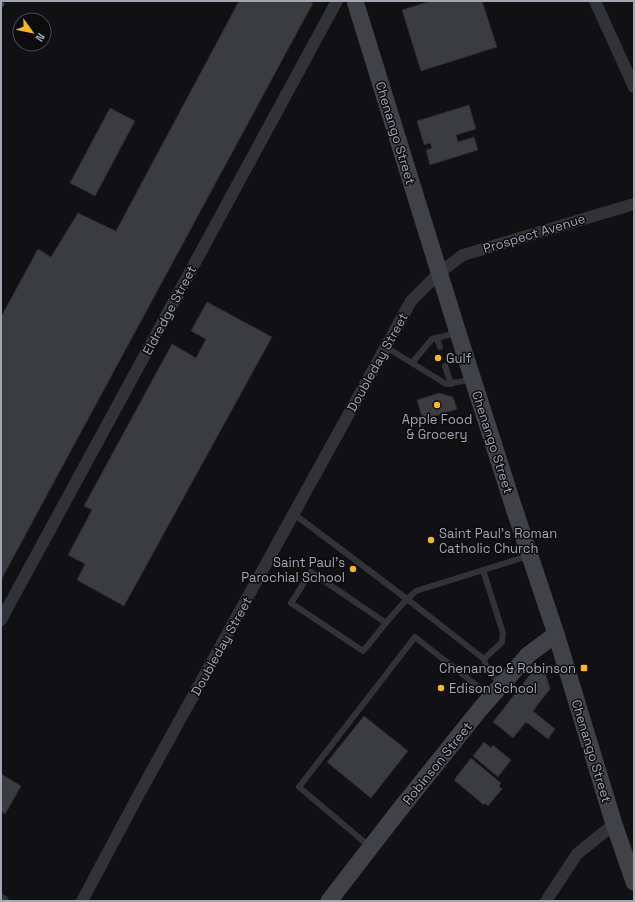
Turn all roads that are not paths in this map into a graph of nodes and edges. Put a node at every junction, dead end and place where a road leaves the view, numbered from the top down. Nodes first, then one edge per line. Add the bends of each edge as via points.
1 (337, 1) edge
2 (355, 1) edge
3 (595, 1) edge
4 (634, 87) edge
5 (634, 204) edge
6 (439, 273) junction
7 (458, 333) junction
8 (437, 338) junction
9 (386, 347) junction
10 (440, 347) dead end
11 (412, 363) junction
12 (445, 366) dead end
13 (473, 380) junction
14 (451, 384) junction
15 (294, 514) junction
16 (530, 555) junction
17 (483, 570) junction
18 (407, 599) junction
19 (1, 620) edge
20 (386, 623) junction
21 (556, 634) junction
22 (484, 659) junction
23 (496, 691) junction
24 (614, 824) junction
25 (371, 847) junction
26 (634, 882) edge
27 (82, 901) edge
28 (329, 901) edge
29 (546, 901) edge

1 - 19 street, Eldredge Street
2 - 6 street, Chenango Street
3 - 4 street
5 - 6 street, Prospect Avenue via 463,255
6 - 7 street, Chenango Street
6 - 9 street, Doubleday Street via 411,301
7 - 8 lane
7 - 13 street, Chenango Street
8 - 10 lane
8 - 11 lane via 432,339
9 - 11 lane
9 - 15 street, Doubleday Street
11 - 14 lane via 446,384
12 - 14 lane
13 - 14 lane
13 - 16 street, Chenango Street
15 - 18 lane
15 - 27 street, Doubleday Street
16 - 17 lane
16 - 21 street, Chenango Street
17 - 18 lane via 416,590
17 - 22 lane via 503,633 502,642
18 - 20 lane
18 - 22 lane
20 - 20 lane via 363,651 291,603 311,572
21 - 23 street, Robinson Street via 528,655
21 - 24 street, Chenango Street
22 - 23 lane
23 - 25 street, Robinson Street
23 - 25 lane via 415,637 299,787
24 - 26 street, Chenango Street
24 - 29 street via 577,854
25 - 28 street, Robinson Street

